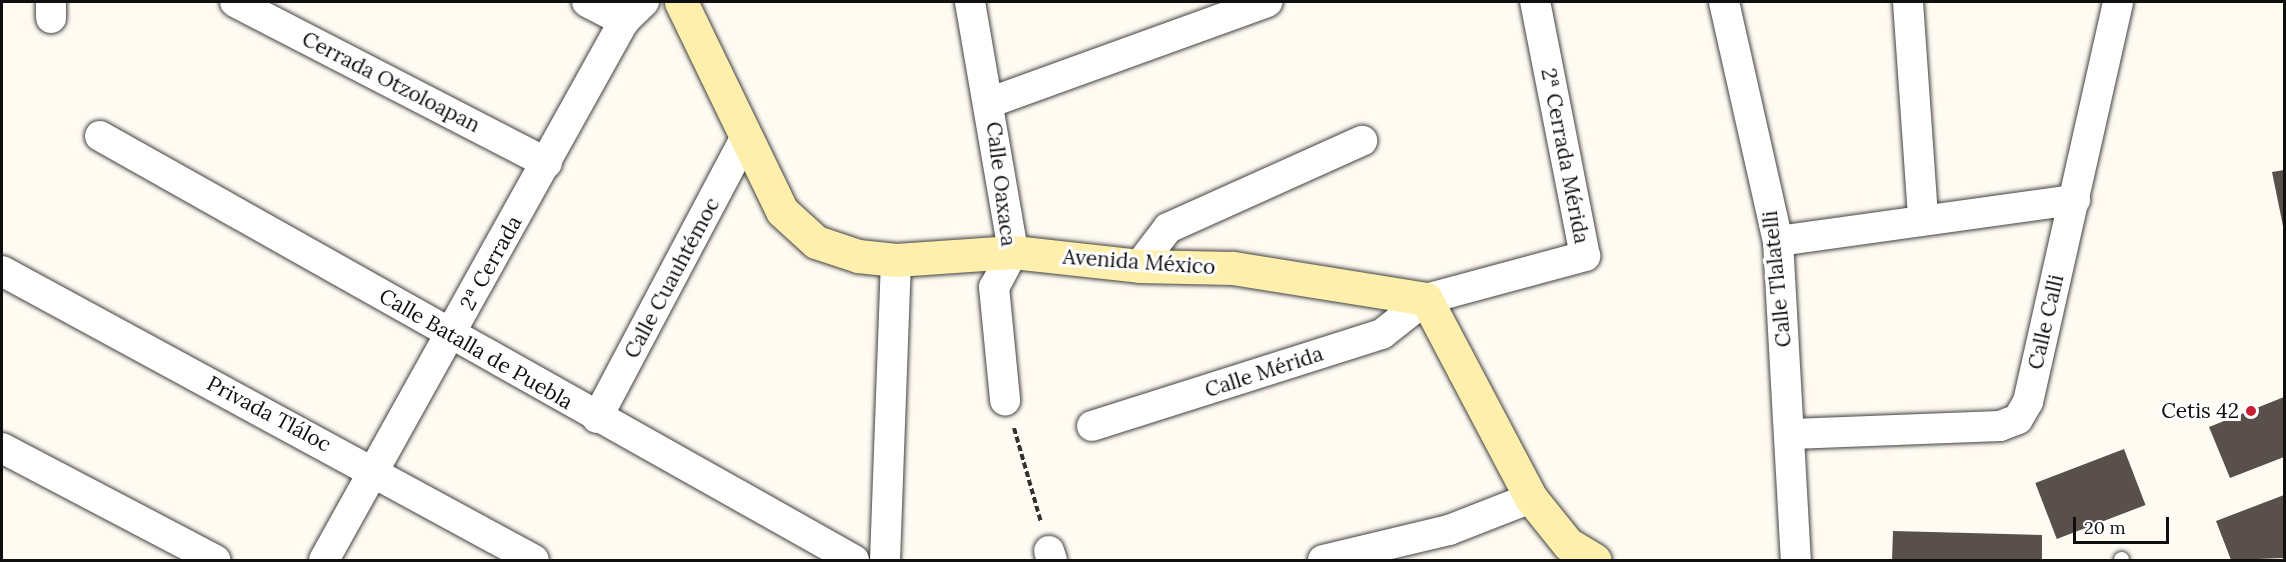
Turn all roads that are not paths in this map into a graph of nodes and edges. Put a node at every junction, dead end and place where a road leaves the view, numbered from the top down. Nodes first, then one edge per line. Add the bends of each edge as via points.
1 (236, 2) edge
2 (587, 2) edge
3 (681, 2) edge
4 (970, 2) edge
5 (1267, 2) edge
6 (1535, 2) edge
7 (1724, 2) edge
8 (1908, 2) edge
9 (2118, 2) edge
10 (634, 11) edge
11 (991, 102) junction
12 (100, 136) dead end
13 (746, 137) junction
14 (1362, 141) dead end
15 (547, 163) junction
16 (2075, 200) junction
17 (1923, 218) junction
18 (1778, 241) junction
19 (1013, 252) junction
20 (896, 260) junction
21 (1139, 266) junction
22 (2, 271) edge
23 (1426, 299) junction
24 (451, 334) junction
25 (1005, 400) road end
26 (597, 418) junction
27 (1092, 426) dead end
28 (1792, 434) junction
29 (2, 448) edge
30 (376, 472) junction
31 (1531, 498) junction
32 (215, 561) edge
33 (324, 561) edge
34 (534, 561) edge
35 (854, 561) edge
36 (885, 561) edge
37 (1323, 561) edge
38 (1595, 561) edge
39 (1796, 561) edge

1 - 15 street, Cerrada Otzoloapan
2 - 10 street
3 - 13 street, Avenida México
4 - 11 street, Calle Oaxaca
5 - 11 street
6 - 23 street, 2ª Cerrada Mérida via 1585,256
7 - 18 street, Calle Tlalatelli
8 - 17 street
9 - 16 street, Calle Calli
10 - 15 street, 2ª Cerrada
11 - 19 street, Calle Oaxaca
12 - 24 street, Calle Batalla de Puebla
13 - 20 street, Avenida México via 783,211 816,242 858,256
13 - 26 street, Calle Cuauhtémoc
14 - 21 street via 1168,228
15 - 24 street, 2ª Cerrada
16 - 17 street
16 - 28 street, Calle Calli via 2028,402 2018,419 2000,426
17 - 18 street
18 - 28 street, Calle Tlalatelli
19 - 20 street, Avenida México
19 - 21 street, Avenida México
19 - 25 street, Calle Oaxaca via 994,287
20 - 36 street
21 - 23 street, Avenida México via 1233,268
22 - 30 street, Privada Tláloc
23 - 27 street, Calle Mérida via 1382,334
23 - 31 street
24 - 26 street, Calle Batalla de Puebla
24 - 30 street, 2ª Cerrada
26 - 35 street, Calle Batalla de Puebla
28 - 39 street, Calle Tlalatelli
29 - 32 street
30 - 33 street, 2ª Cerrada
30 - 34 street, Privada Tláloc
31 - 37 street via 1449,530
31 - 38 street via 1568,544

